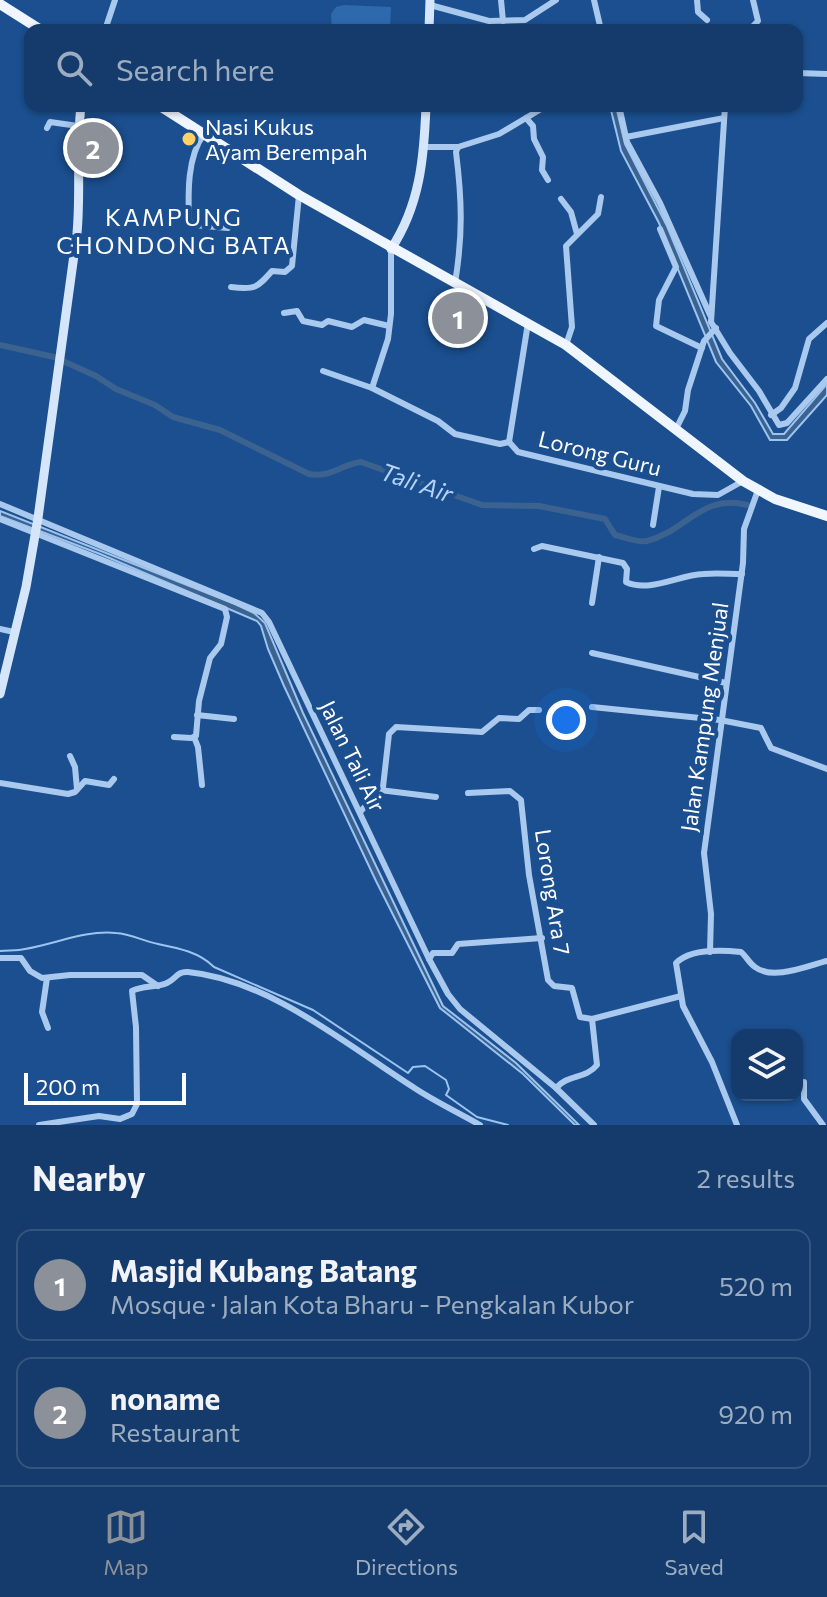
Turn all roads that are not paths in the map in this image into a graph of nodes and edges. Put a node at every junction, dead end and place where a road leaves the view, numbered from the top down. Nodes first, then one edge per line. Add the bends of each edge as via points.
1 (115, 0) edge
2 (501, 0) edge
3 (556, 0) edge
4 (594, 0) edge
5 (697, 0) edge
6 (753, 0) edge
7 (430, 3) edge
8 (0, 4) edge
9 (707, 20) dead end
10 (503, 21) junction
11 (32, 24) edge
12 (107, 24) edge
13 (429, 24) edge
14 (600, 24) edge
15 (755, 24) edge
16 (803, 73) edge
17 (827, 74) edge
18 (80, 112) edge
19 (169, 112) edge
20 (426, 112) edge
21 (536, 112) edge
22 (620, 112) edge
23 (724, 112) edge
24 (526, 118) junction
25 (724, 118) junction
26 (78, 126) junction
27 (47, 128) dead end
28 (204, 134) junction
29 (626, 137) junction
30 (424, 147) junction
31 (458, 147) junction
32 (548, 180) dead end
33 (299, 195) junction
34 (601, 197) dead end
35 (561, 199) dead end
36 (228, 228) dead end
37 (660, 229) dead end
38 (577, 234) junction
39 (391, 249) junction
40 (455, 283) junction
41 (231, 287) dead end
42 (284, 313) dead end
43 (711, 318) junction
44 (528, 322) junction
45 (827, 323) edge
46 (389, 326) junction
47 (714, 329) junction
48 (566, 345) junction
49 (702, 348) junction
50 (323, 371) dead end
51 (827, 379) edge
52 (372, 388) junction
53 (771, 415) junction
54 (676, 429) junction
55 (509, 442) junction
56 (743, 481) junction
57 (659, 487) junction
58 (758, 490) junction
59 (0, 504) edge
60 (827, 516) edge
61 (0, 519) edge
62 (38, 520) junction
63 (653, 525) dead end
64 (36, 533) junction
65 (534, 549) dead end
66 (599, 557) junction
67 (742, 574) junction
68 (592, 603) dead end
69 (0, 629) edge
70 (14, 632) junction
71 (592, 653) dead end
72 (726, 683) junction
73 (0, 694) edge
74 (592, 707) dead end
75 (539, 710) dead end
76 (197, 715) junction
77 (234, 719) dead end
78 (720, 720) junction
79 (174, 737) dead end
80 (194, 737) junction
81 (70, 756) dead end
82 (827, 769) edge
83 (114, 779) dead end
84 (0, 783) edge
85 (202, 785) dead end
86 (77, 789) junction
87 (380, 790) junction
88 (468, 793) dead end
89 (436, 797) dead end
90 (360, 812) junction
91 (542, 938) junction
92 (710, 952) junction
93 (0, 958) edge
94 (429, 959) junction
95 (827, 961) edge
96 (47, 978) junction
97 (158, 986) junction
98 (681, 996) junction
99 (592, 1019) junction
100 (48, 1028) dead end
101 (804, 1082) dead end
102 (556, 1088) junction
103 (39, 1125) edge
104 (480, 1125) edge
105 (594, 1125) edge
106 (737, 1125) edge
107 (823, 1125) edge

1 - 12 street
2 - 10 street
3 - 10 street via 528,19
4 - 14 street
5 - 9 street via 698,12
6 - 15 street
7 - 10 street
7 - 13 street
8 - 11 main road
16 - 17 street
18 - 26 street
19 - 28 main road
20 - 30 street
21 - 24 street
22 - 29 street
23 - 25 street
24 - 31 street via 499,134
24 - 32 street
25 - 29 street
25 - 43 street
26 - 27 street via 50,122
26 - 62 street via 79,214
28 - 33 main road
28 - 36 street via 196,145 189,181 189,221
29 - 43 street
30 - 31 street
30 - 39 street via 412,212
31 - 40 street via 462,243
33 - 39 main road
33 - 41 street via 292,266 285,272 272,271 252,289
34 - 38 street via 599,212
35 - 38 street
37 - 49 street via 676,267 659,300 656,327
38 - 48 street via 565,248 572,327
39 - 40 main road
39 - 46 street
40 - 44 main road
42 - 46 street via 297,311 303,321 322,325 328,321 352,327 364,320
43 - 47 street
44 - 48 main road
44 - 55 street
45 - 53 street via 809,339 796,387
46 - 52 street
47 - 49 street
47 - 53 street
48 - 54 main road
49 - 54 street
50 - 52 street, Lorong Guru
51 - 53 street via 784,425
52 - 55 street, Lorong Guru via 455,434
54 - 56 main road
55 - 57 street, Lorong Guru via 518,452
56 - 57 street, Lorong Guru via 710,496
56 - 58 main road
57 - 63 street
58 - 60 main road
58 - 67 street, Jalan Kampung Menjual via 744,529
59 - 62 street, Jalan Tali Air
61 - 64 street
62 - 64 street
62 - 90 street, Jalan Tali Air via 262,613
64 - 70 street
64 - 76 street via 225,609 221,644 210,658
65 - 66 street
66 - 67 street via 625,564 629,585
66 - 68 street
67 - 72 street, Jalan Kampung Menjual
69 - 70 street
70 - 73 street
71 - 72 street
72 - 78 street, Jalan Kampung Menjual
74 - 78 street
75 - 87 street via 529,710 519,719 499,718 482,732 396,727 389,734
76 - 77 street
76 - 80 street
78 - 82 street via 761,728 771,748
78 - 92 street, Jalan Kampung Menjual via 704,853
79 - 80 street
80 - 85 street
81 - 86 street
83 - 86 street via 109,785 85,781
84 - 86 street via 68,794
87 - 89 street
87 - 90 street
88 - 91 street, Lorong Ara 7 via 510,791 521,800
90 - 94 street, Jalan Tali Air
91 - 94 street via 458,944 452,953 433,953
91 - 99 street, Lorong Ara 7 via 549,983 572,988 580,1017
92 - 95 street via 741,952 755,967 772,972
92 - 98 street via 676,963
93 - 96 street via 17,956 34,975
94 - 102 street, Jalan Tali Air via 454,1003
96 - 97 street via 142,975
96 - 100 street via 42,1012
97 - 103 street via 135,989 131,996 137,1104 132,1114
97 - 104 street via 187,972 246,988 328,1031
98 - 99 street
98 - 106 street
99 - 102 street via 597,1065
101 - 107 street via 804,1099
102 - 105 street, Jalan Tali Air

